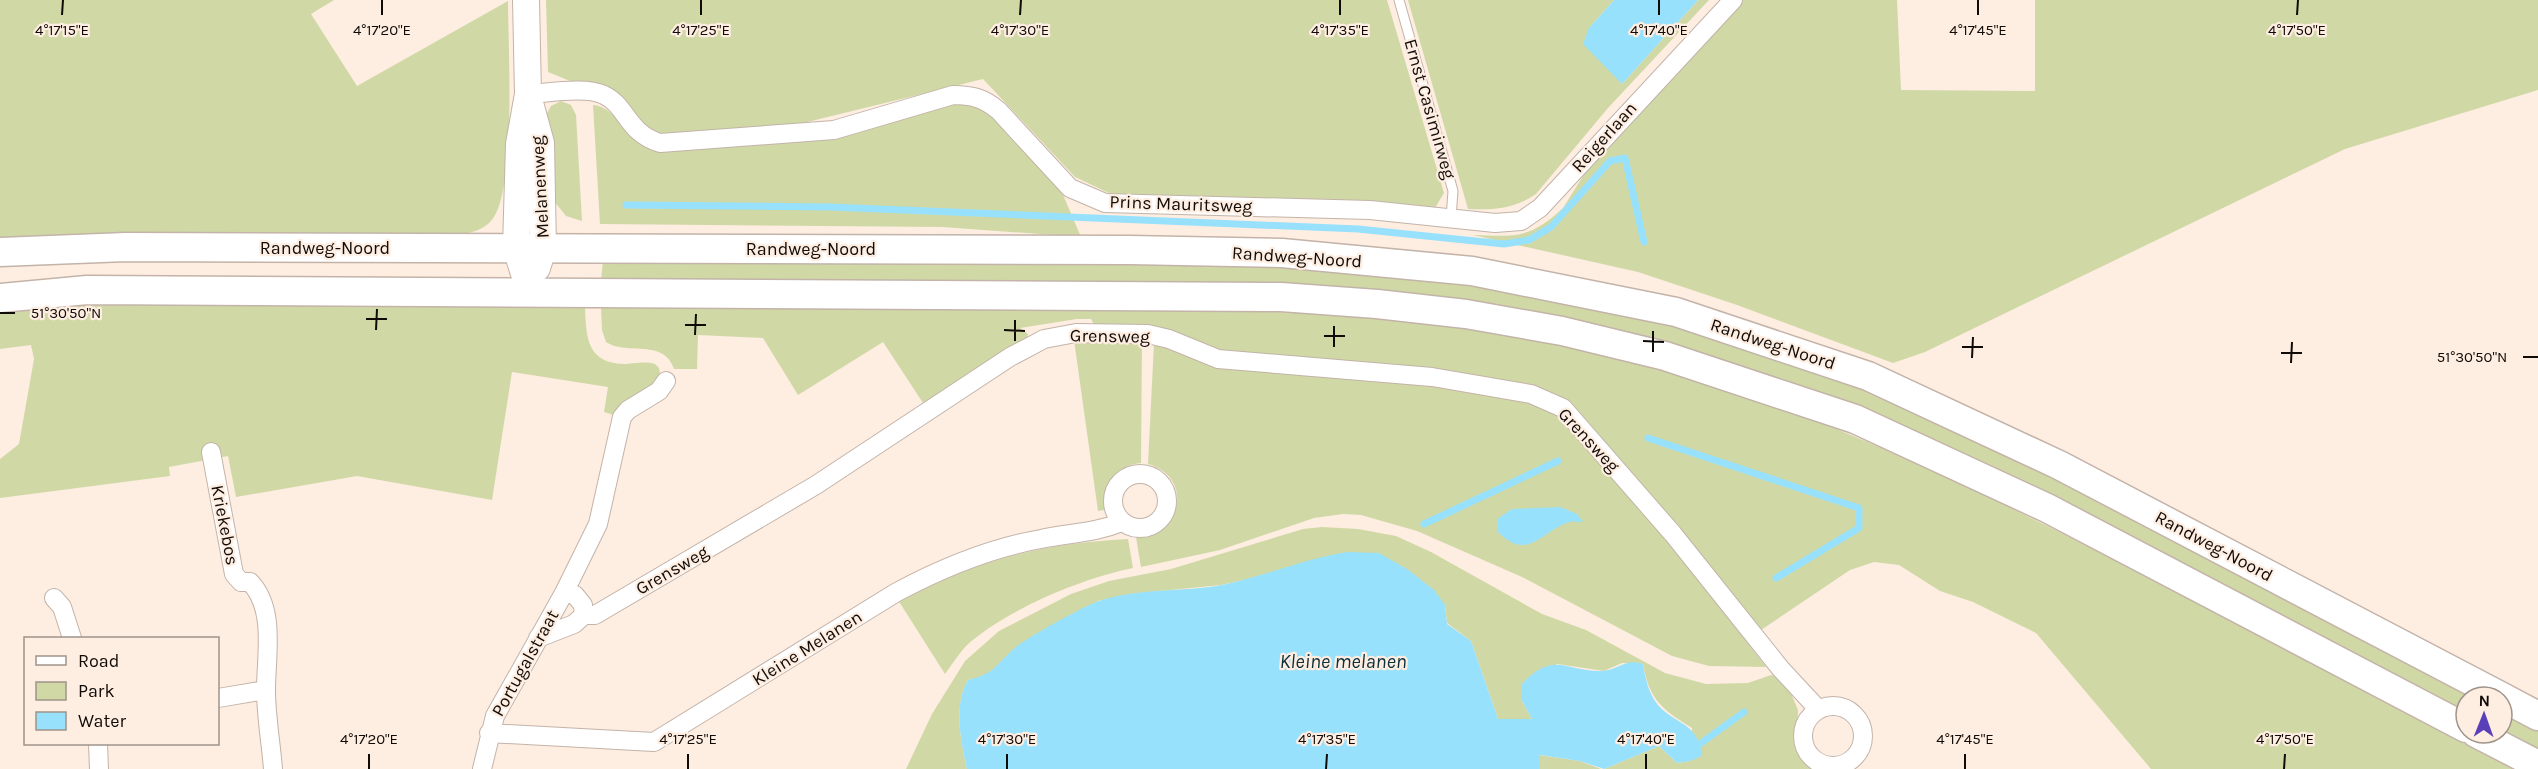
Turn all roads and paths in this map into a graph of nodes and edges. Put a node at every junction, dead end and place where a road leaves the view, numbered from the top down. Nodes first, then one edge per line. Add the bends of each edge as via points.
1 (526, 0) edge
2 (1400, 0) edge
3 (1733, 0) edge
4 (528, 94) junction
5 (1451, 218) junction
6 (529, 249) junction
7 (0, 252) edge
8 (530, 293) junction
9 (0, 298) edge
10 (666, 381) dead end
11 (211, 452) dead end
12 (1122, 522) dead end
13 (564, 593) junction
14 (54, 598) dead end
15 (584, 615) junction
16 (71, 637) edge
17 (538, 638) junction
18 (2479, 685) edge
19 (266, 690) junction
20 (219, 698) edge
21 (2514, 703) edge
22 (1818, 709) junction
23 (2538, 716) edge
24 (2454, 722) edge
25 (489, 733) junction
26 (98, 745) edge
27 (2499, 745) edge
28 (1860, 763) edge
29 (2538, 765) edge
30 (99, 769) edge
31 (273, 769) edge
32 (482, 769) edge

1 - 4 street, Melanenweg
2 - 5 lane, Ernst Casimirweg via 1454,191
3 - 5 street, Reigerlaan via 1540,208 1521,221 1495,224
4 - 5 street, Prins Mauritsweg via 602,94 635,130 660,143 834,130 953,95 971,95 986,100 999,111 1071,188 1105,203 1370,210
4 - 6 street, Melanenweg via 519,144
6 - 7 main road, Randweg-Noord via 126,247
6 - 8 street, Melanenweg
6 - 18 main road, Randweg-Noord via 1282,253 1473,271 1676,312 1868,375 2059,465
8 - 9 main road via 87,290
8 - 24 main road via 1281,297 1466,314 1562,332 1665,356 1855,419 2047,508
10 - 13 street, Portugalstraat via 622,417 598,524
11 - 19 street, Kriekebos via 234,574 260,593 270,651
12 - 25 street, Kleine Melanen via 1101,531 1040,539 991,551 930,575 654,742
13 - 15 street, Portugalstraat via 575,595 584,605
13 - 17 street, Portugalstraat
14 - 16 street via 63,607
15 - 17 street, Grensweg via 574,624
15 - 22 street, Grensweg via 595,615 816,485 1010,357 1044,339 1076,333 1148,334 1218,359 1432,378 1531,394 1551,401 1563,408 1673,534 1780,668
17 - 25 street, Portugalstraat
19 - 20 street
19 - 31 street, Kriekebos
21 - 23 main road, Randweg-Noord
22 - 28 street via 1836,706 1853,712 1861,722 1864,735
22 - 28 street via 1808,717 1803,730 1808,754 1818,763 1831,766
25 - 32 street, Portugalstraat
26 - 30 street
27 - 29 main road

